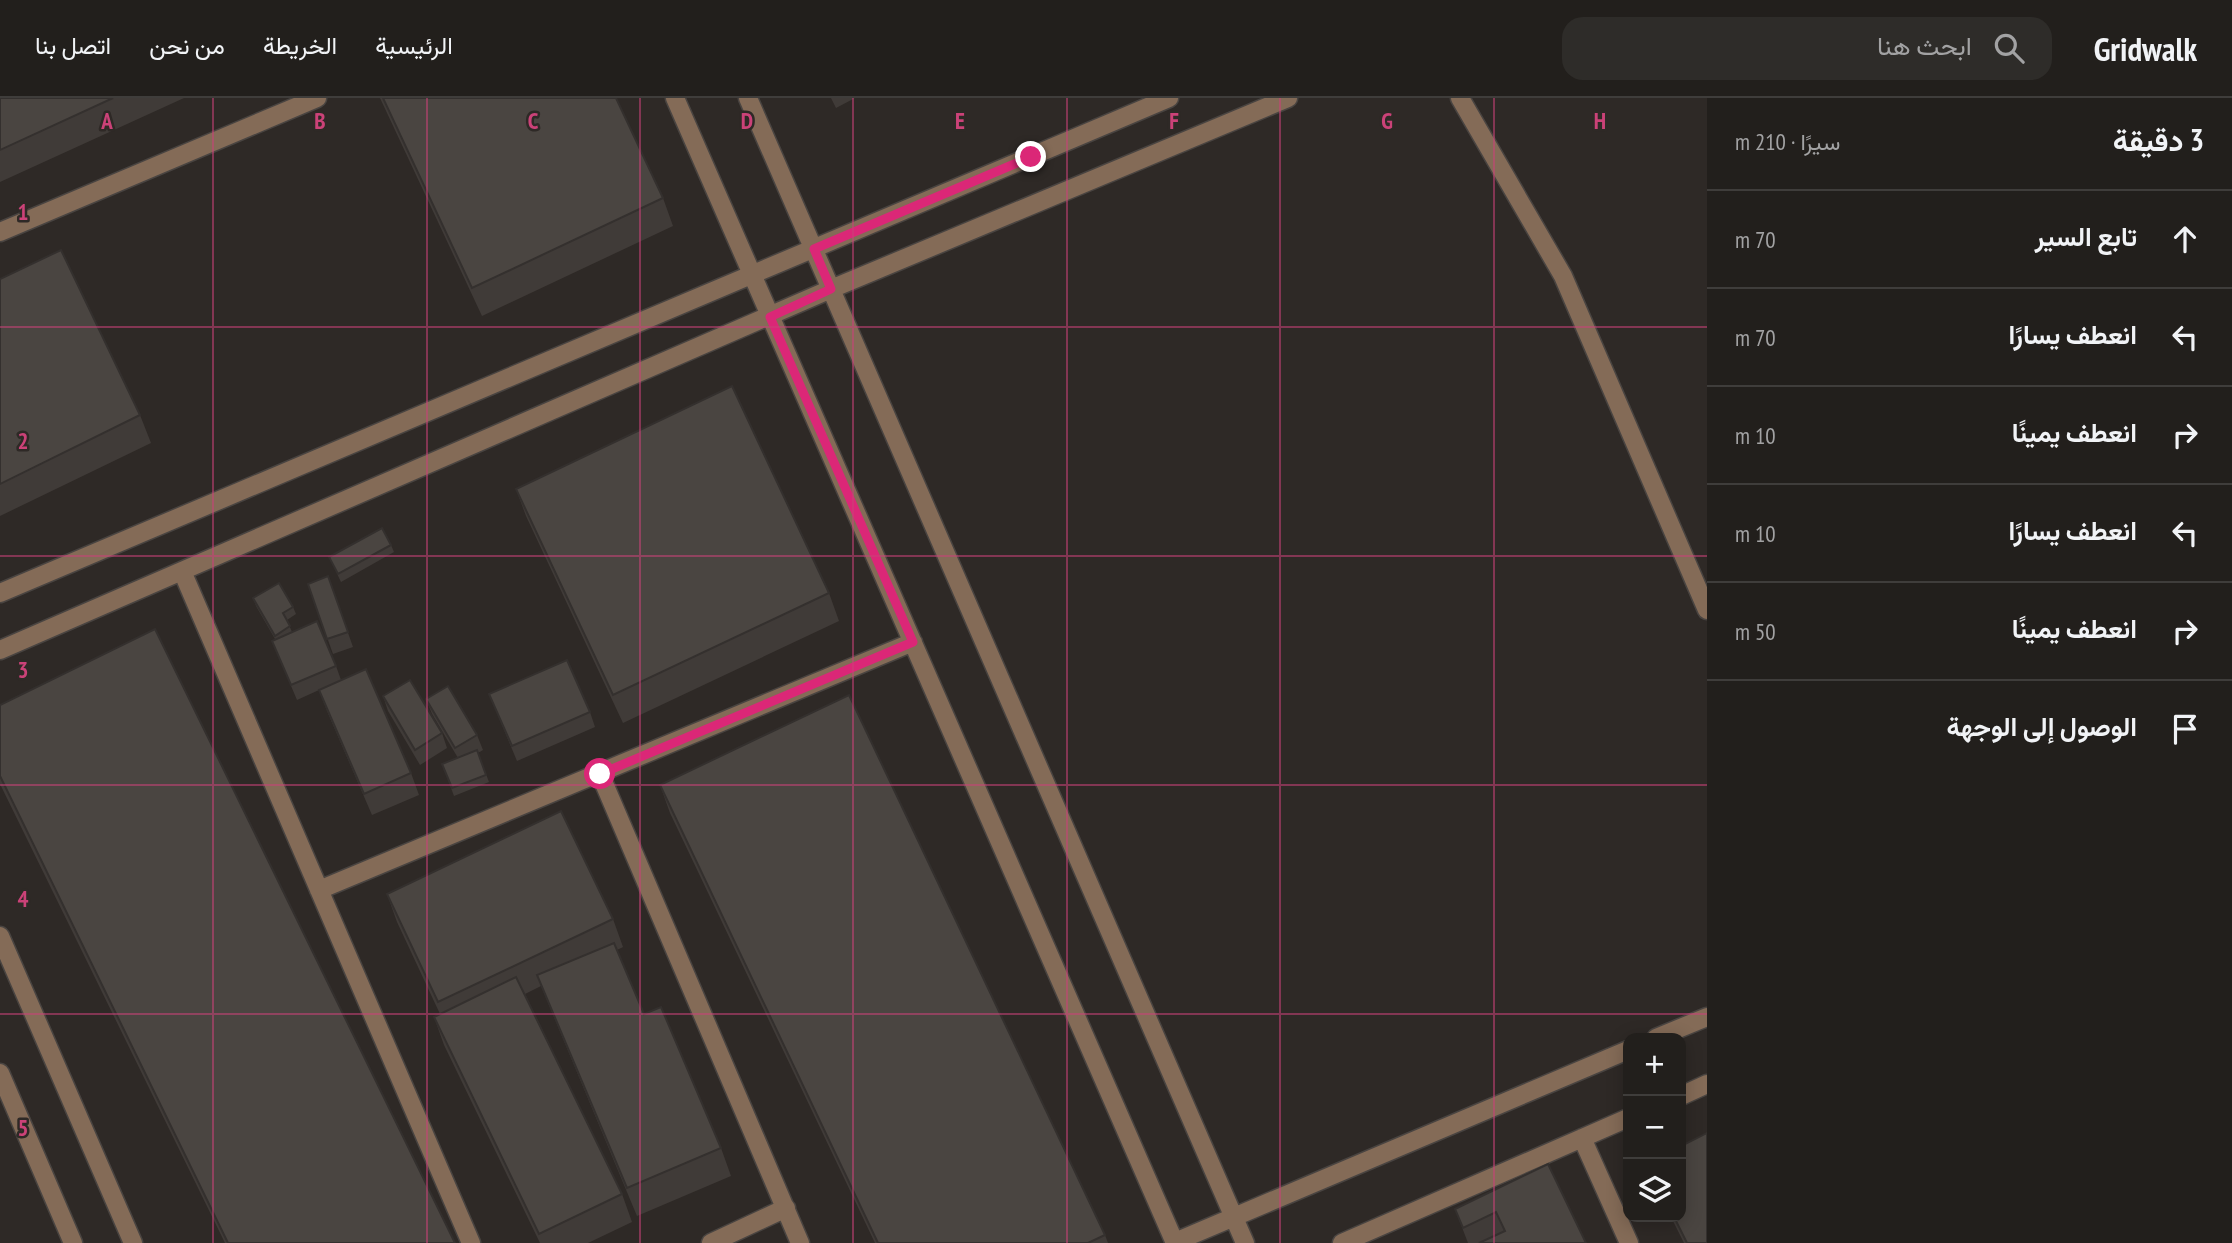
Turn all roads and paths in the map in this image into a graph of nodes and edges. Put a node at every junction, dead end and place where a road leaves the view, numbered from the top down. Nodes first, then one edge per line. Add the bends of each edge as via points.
1 (317, 98) edge
2 (675, 98) edge
3 (748, 98) edge
4 (1169, 98) edge
5 (1288, 98) edge
6 (1460, 98) edge
7 (0, 232) edge
8 (814, 249) junction
9 (753, 276) junction
10 (831, 289) junction
11 (770, 317) junction
12 (182, 571) junction
13 (1701, 579) edge
14 (0, 593) edge
15 (1707, 610) edge
16 (913, 642) junction
17 (0, 650) edge
18 (600, 774) junction
19 (319, 891) junction
20 (0, 936) edge
21 (1707, 1017) edge
22 (1668, 1033) edge
23 (1623, 1052) edge
24 (0, 1073) edge
25 (1707, 1084) edge
26 (1686, 1094) edge
27 (1623, 1120) edge
28 (1582, 1138) junction
29 (786, 1208) junction
30 (1234, 1217) junction
31 (74, 1243) edge
32 (133, 1243) edge
33 (471, 1243) edge
34 (711, 1243) edge
35 (800, 1243) edge
36 (1175, 1243) edge
37 (1245, 1243) edge
38 (1342, 1243) edge
39 (1629, 1243) edge

1 - 7 street
2 - 9 street
3 - 8 street
4 - 8 street
5 - 10 street
6 - 13 street via 1563,276
8 - 9 street
8 - 10 street
9 - 11 street
9 - 14 street
10 - 11 street
10 - 30 street
11 - 12 street
11 - 16 street
12 - 17 street
12 - 19 street
13 - 15 street
16 - 18 street
16 - 36 street
18 - 19 street
18 - 29 street
19 - 33 street
20 - 32 street
21 - 22 street
23 - 30 street
24 - 31 street
25 - 26 street
27 - 28 street
28 - 38 street
28 - 39 street
29 - 34 street
29 - 35 street
30 - 36 street
30 - 37 street

